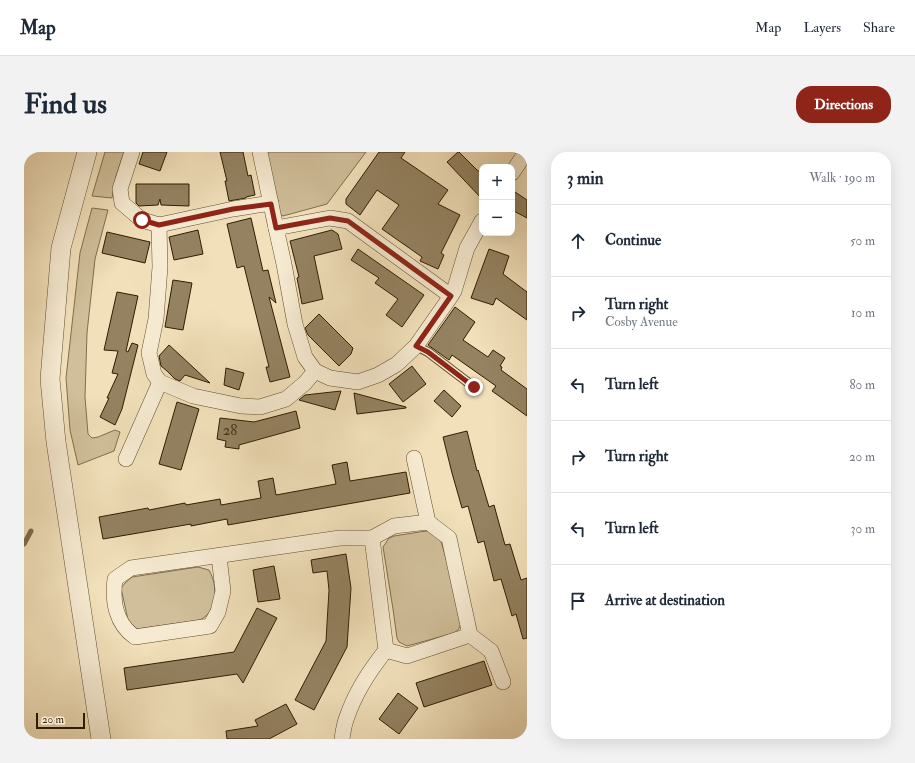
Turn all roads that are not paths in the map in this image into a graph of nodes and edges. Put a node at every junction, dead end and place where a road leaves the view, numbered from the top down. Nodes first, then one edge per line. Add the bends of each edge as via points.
1 (87, 152) edge
2 (132, 152) edge
3 (260, 152) edge
4 (526, 152) edge
5 (515, 168) edge
6 (271, 204) junction
7 (159, 225) junction
8 (479, 226) edge
9 (276, 228) junction
10 (451, 296) junction
11 (416, 346) junction
12 (315, 371) junction
13 (160, 382) junction
14 (474, 387) dead end
15 (414, 458) dead end
16 (126, 459) dead end
17 (428, 522) junction
18 (372, 538) junction
19 (219, 556) junction
20 (470, 635) junction
21 (386, 650) junction
22 (503, 682) dead end
23 (102, 739) edge
24 (342, 739) edge

1 - 23 street via 61,248 50,379 56,442
2 - 7 street via 120,189 122,203 142,220
3 - 6 street
4 - 5 street
6 - 7 street via 233,209
6 - 9 street
7 - 13 street via 160,267 156,319 149,353 154,374
8 - 10 street via 467,248
9 - 10 street via 330,218 348,221
9 - 12 street via 295,324 305,357
10 - 11 street
11 - 12 street via 398,364 358,382 330,378
11 - 14 lane via 428,352
12 - 13 street via 286,399 260,407 241,406 193,396
13 - 16 street
15 - 17 street
17 - 18 street via 394,526
17 - 20 street via 449,538
18 - 19 street via 340,538
18 - 21 street
19 - 19 street via 223,591 218,612 210,626 135,637 126,631 117,614 115,579 131,568
20 - 21 street via 407,656
20 - 22 street via 491,651
21 - 24 street via 371,668 357,695 347,717

